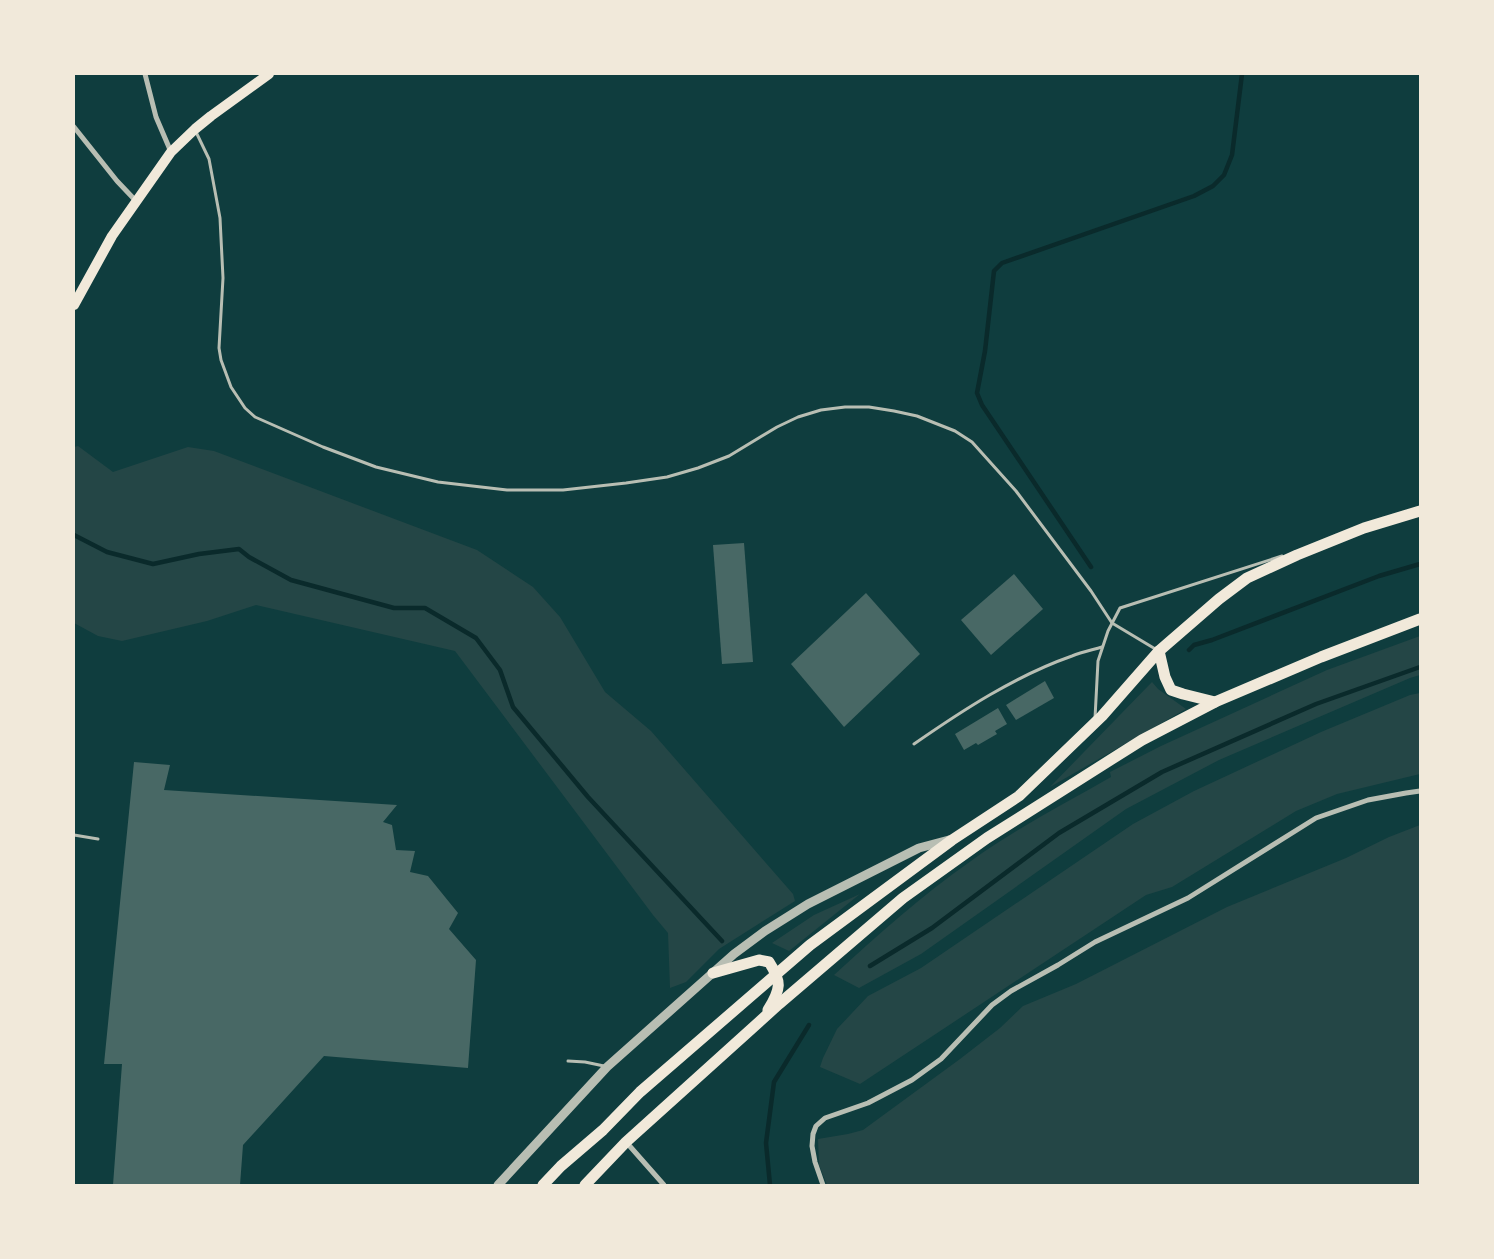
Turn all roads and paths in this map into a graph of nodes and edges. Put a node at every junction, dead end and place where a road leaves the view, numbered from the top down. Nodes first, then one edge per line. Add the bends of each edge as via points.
1 (145, 74) edge
2 (269, 74) edge
3 (74, 127) edge
4 (195, 129) junction
5 (171, 152) junction
6 (136, 201) junction
7 (74, 305) edge
8 (1416, 513) edge
9 (1342, 537) junction
10 (1420, 619) edge
11 (1112, 623) junction
12 (1102, 647) junction
13 (1159, 651) junction
14 (1215, 702) junction
15 (1095, 723) junction
16 (914, 744) dead end
17 (1420, 791) edge
18 (74, 835) edge
19 (98, 839) dead end
20 (952, 840) junction
21 (713, 973) junction
22 (777, 974) junction
23 (762, 1020) junction
24 (568, 1061) dead end
25 (607, 1067) junction
26 (626, 1142) junction
27 (498, 1185) edge
28 (543, 1185) edge
29 (585, 1185) edge
30 (664, 1185) edge
31 (823, 1185) edge

1 - 5 street via 156,117
2 - 4 main road
3 - 6 street
4 - 5 main road
4 - 11 lane via 208,159 220,218 223,278 221,360 230,388 255,417 376,467 438,482 482,488 563,490 667,477 698,468 728,456 798,417 821,410 869,408 917,416 972,442 1016,491
5 - 6 main road
6 - 7 main road via 112,236
8 - 9 highway
9 - 11 lane via 1120,608
9 - 13 highway via 1247,578
10 - 14 highway
11 - 12 lane
11 - 13 lane
12 - 15 lane via 1098,662
12 - 16 lane via 1072,656 1014,682
13 - 14 highway via 1171,690
13 - 15 highway
14 - 23 highway via 1142,740 987,838 903,898
15 - 20 highway via 1020,796
17 - 31 street via 1368,800 1316,818 1188,898 1094,942 1011,991 992,1004 941,1059 912,1080 868,1103 825,1118 816,1126 812,1146
18 - 19 lane
20 - 21 street via 919,848 808,904 734,954
20 - 22 highway via 810,945
21 - 22 highway via 759,960 769,962
21 - 25 street
22 - 23 highway via 779,990
22 - 28 highway via 640,1092
23 - 26 highway
24 - 25 lane
25 - 27 street
26 - 29 highway
26 - 30 street

